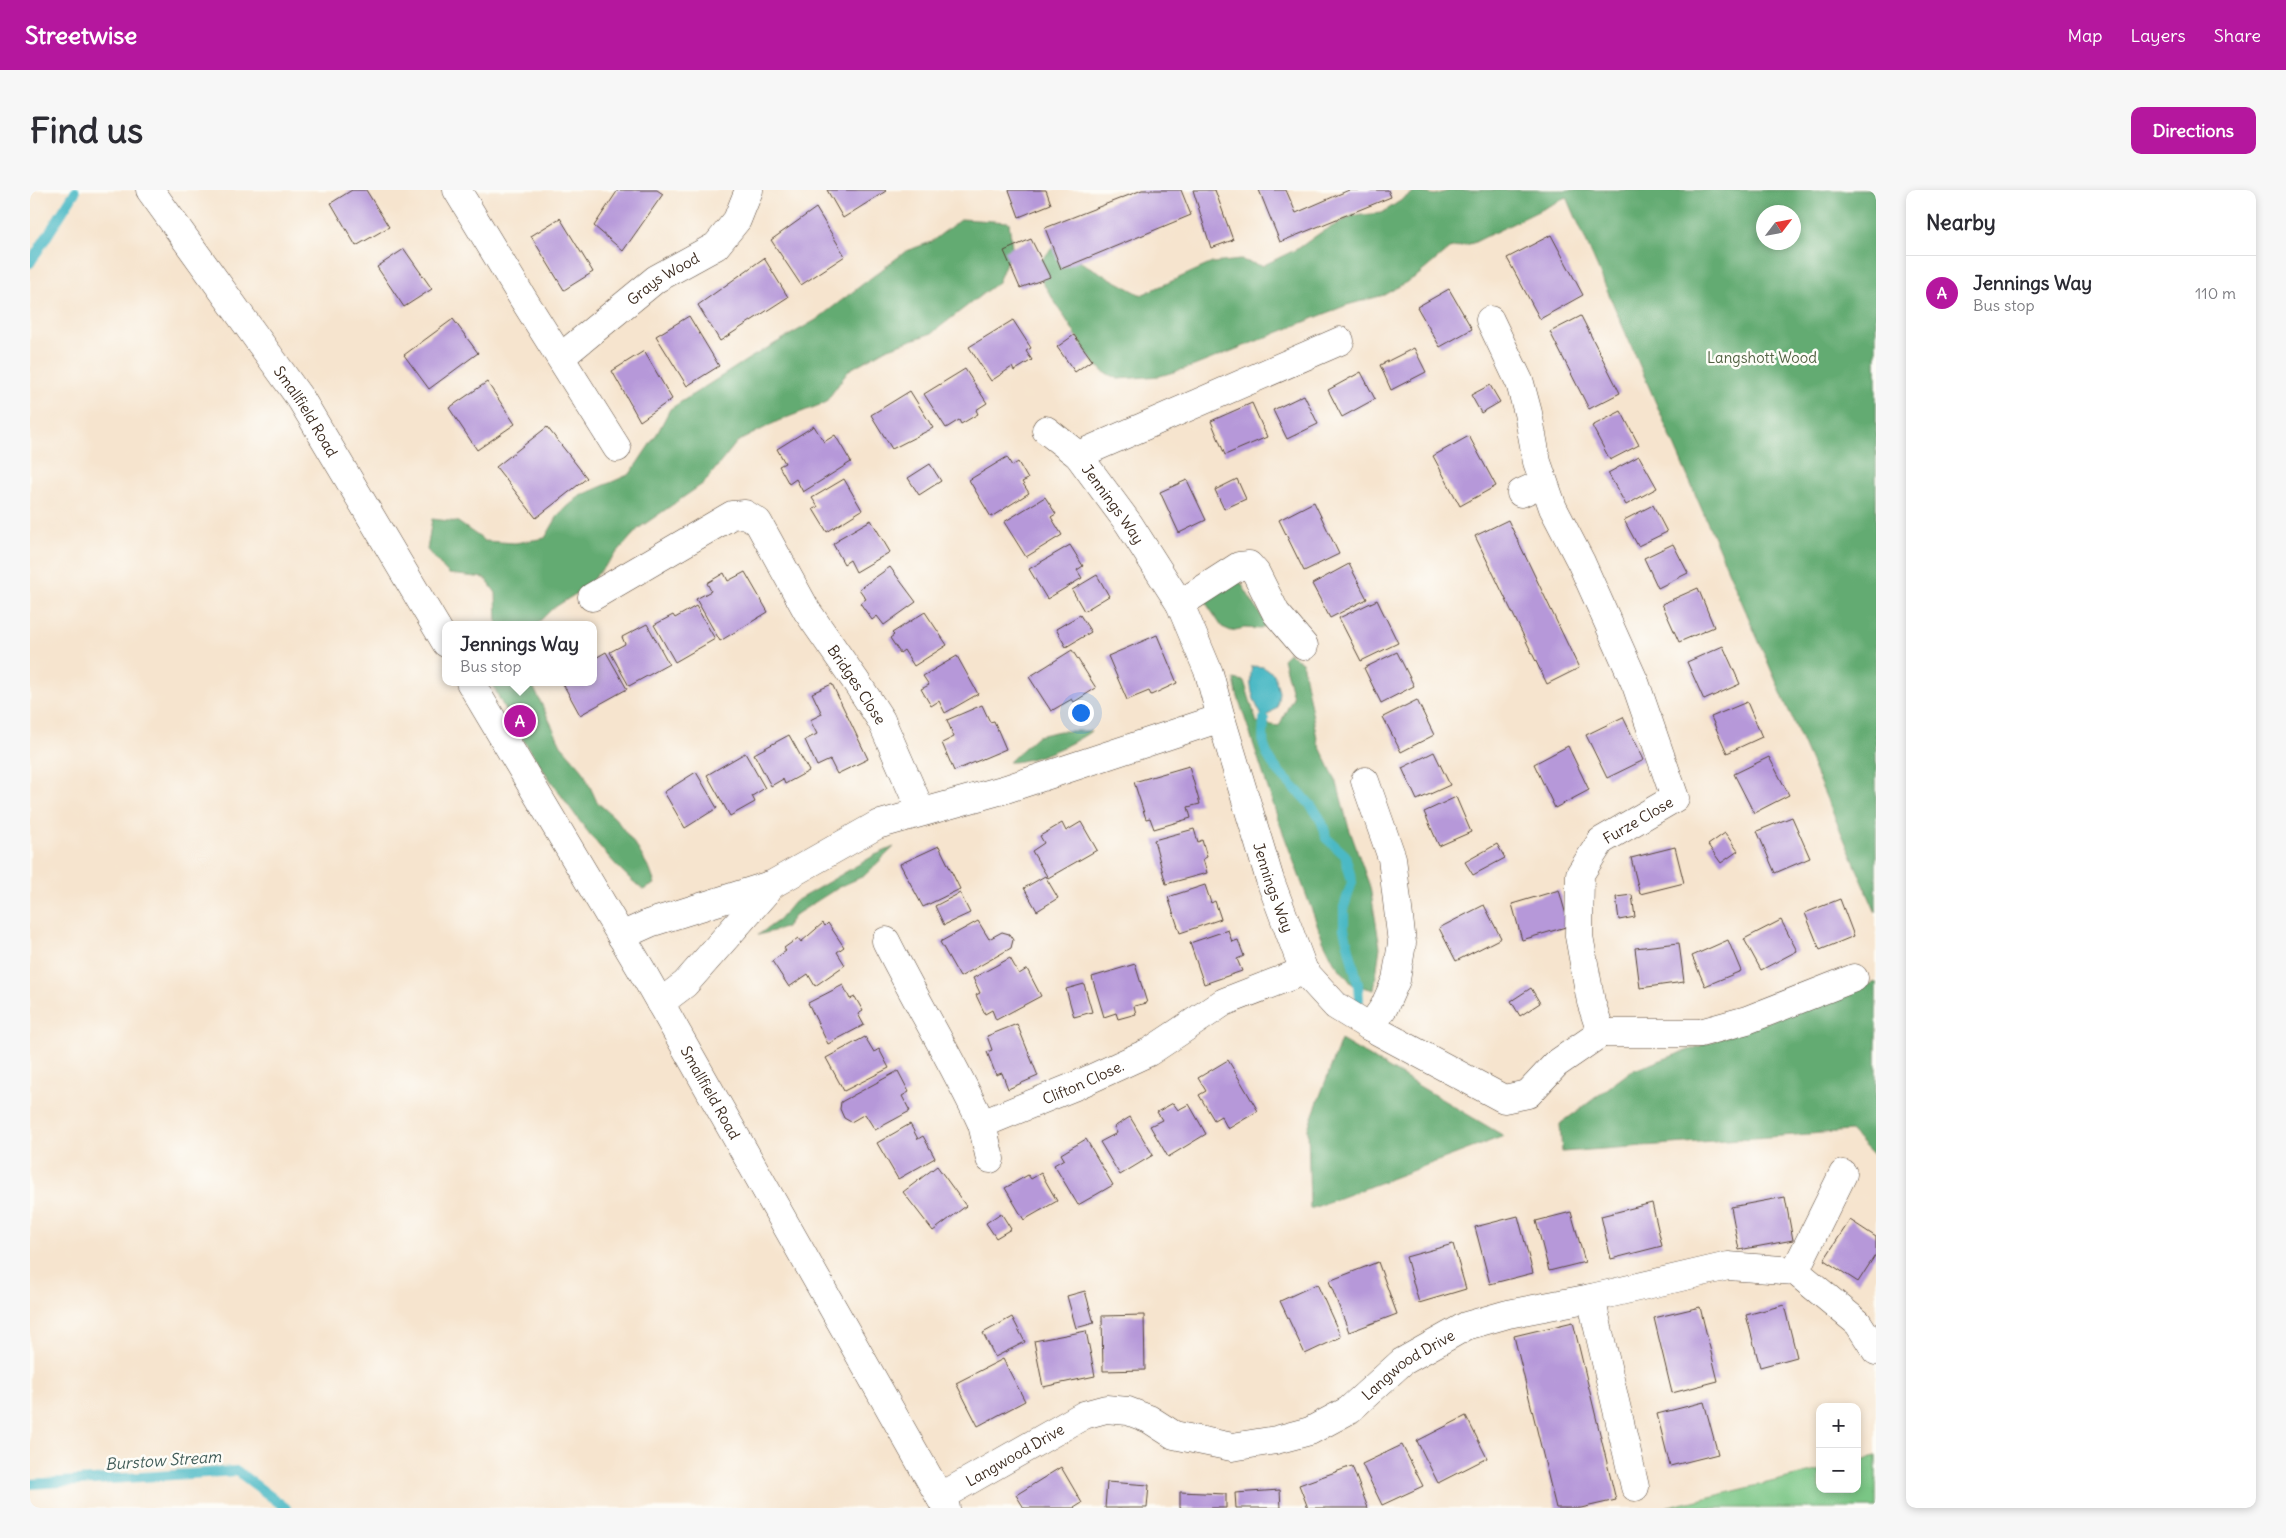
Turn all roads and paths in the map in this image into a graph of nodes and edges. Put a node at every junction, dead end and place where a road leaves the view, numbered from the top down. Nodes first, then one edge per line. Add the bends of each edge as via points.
1 (150, 190) edge
2 (457, 190) edge
3 (748, 190) edge
4 (1490, 320) dead end
5 (1340, 341) dead end
6 (561, 357) junction
7 (1046, 430) dead end
8 (618, 448) dead end
9 (1078, 455) junction
10 (592, 597) dead end
11 (1180, 604) junction
12 (442, 636) edge
13 (1304, 646) dead end
14 (472, 686) edge
15 (1221, 718) junction
16 (1365, 781) dead end
17 (921, 811) junction
18 (773, 884) junction
19 (621, 936) junction
20 (886, 941) dead end
21 (1304, 971) junction
22 (1854, 978) dead end
23 (660, 1003) junction
24 (1370, 1027) junction
25 (1601, 1033) junction
26 (982, 1124) junction
27 (990, 1159) dead end
28 (1843, 1174) dead end
29 (1795, 1271) junction
30 (1591, 1298) junction
31 (1876, 1351) edge
32 (1635, 1487) dead end
33 (943, 1503) edge

1 - 12 street, Smallfield Road via 302,400
2 - 6 street
3 - 6 street, Grays Wood via 737,220 716,246 656,279
4 - 25 street, Furze Close via 1520,383 1528,413 1532,488 1553,508 1581,562 1636,685 1680,807 1601,841 1580,874 1579,936
5 - 9 street
6 - 8 street
7 - 9 street, Jennings Way
9 - 11 street, Jennings Way via 1129,524
10 - 17 street, Bridges Close via 732,515 745,514 758,522 807,611 881,720
11 - 13 street via 1239,566 1249,565 1276,613
11 - 15 street, Jennings Way via 1209,673
14 - 19 street, Smallfield Road
15 - 17 street via 1006,789
15 - 21 street, Jennings Way via 1270,880
16 - 24 street via 1392,858 1402,943 1396,980 1384,1007
17 - 18 street via 877,825
18 - 19 street via 650,923
18 - 23 street via 684,984
19 - 23 street, Smallfield Road
20 - 26 street
21 - 24 street, Jennings Way via 1336,1006
21 - 26 street, Clifton Close. via 1224,1002 1149,1052
22 - 25 street via 1747,1020 1700,1033
23 - 33 street, Smallfield Road
24 - 25 street via 1504,1099 1528,1094 1556,1064
26 - 27 street
28 - 29 street
29 - 30 street, Langwood Drive via 1728,1266
29 - 31 street via 1858,1323
30 - 32 street
30 - 33 street, Langwood Drive via 1508,1314 1466,1326 1402,1362 1349,1410 1310,1430 1276,1440 1232,1447 1174,1435 1149,1419 1128,1411 1106,1409 1084,1415

